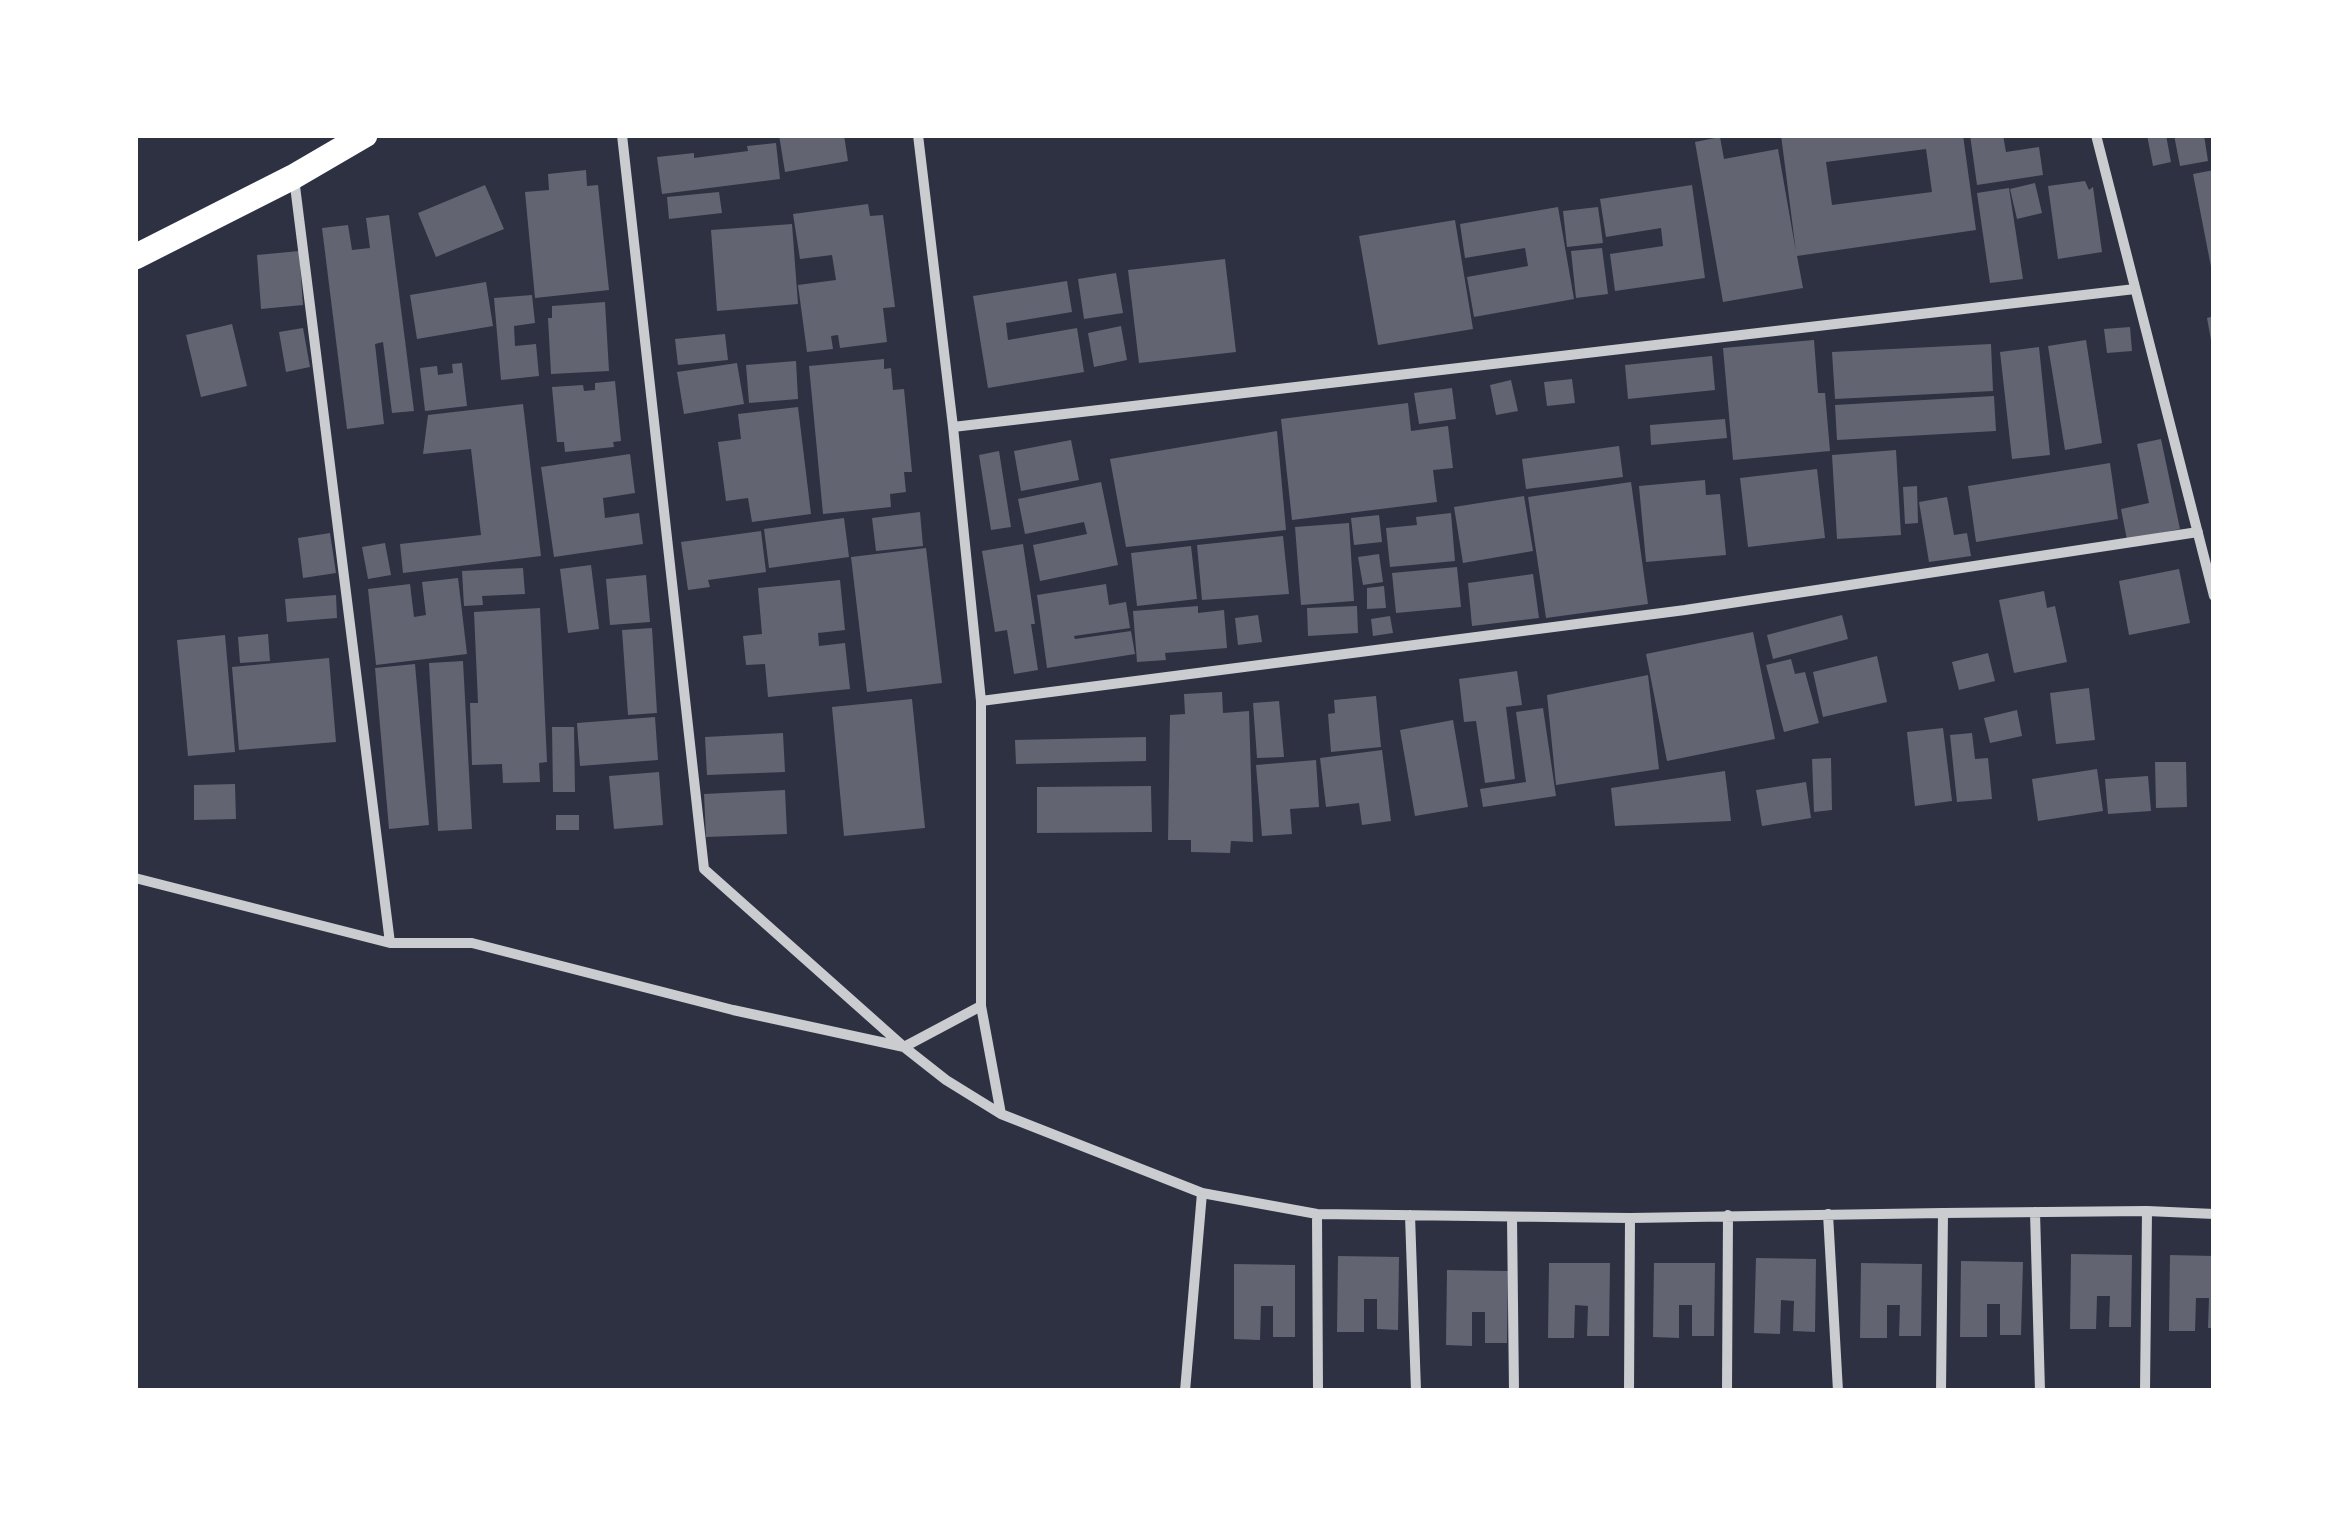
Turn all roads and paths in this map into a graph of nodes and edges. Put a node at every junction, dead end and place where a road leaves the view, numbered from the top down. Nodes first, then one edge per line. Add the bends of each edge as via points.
1 (365, 135) edge
2 (622, 135) edge
3 (918, 135) edge
4 (2096, 135) edge
5 (294, 177) junction
6 (135, 256) edge
7 (2136, 289) junction
8 (954, 427) junction
9 (2198, 532) junction
10 (2214, 596) edge
11 (982, 701) junction
12 (135, 878) edge
13 (390, 943) junction
14 (981, 1006) junction
15 (904, 1047) junction
16 (1001, 1114) junction
17 (1202, 1194) junction
18 (2147, 1211) junction
19 (2035, 1212) junction
20 (1943, 1213) junction
21 (1317, 1214) junction
22 (1828, 1214) junction
23 (2214, 1214) edge
24 (1410, 1215) junction
25 (1728, 1215) junction
26 (1512, 1217) junction
27 (1630, 1218) junction
28 (1185, 1391) edge
29 (1318, 1391) edge
30 (1416, 1391) edge
31 (1514, 1391) edge
32 (1628, 1391) edge
33 (1727, 1391) edge
34 (1838, 1391) edge
35 (1942, 1391) edge
36 (2040, 1391) edge
37 (2144, 1391) edge

1 - 5 main road
2 - 15 street via 704,869
3 - 8 street
4 - 7 street
5 - 6 main road
5 - 13 street
7 - 8 street
7 - 9 street
8 - 11 street
9 - 10 street
9 - 11 street via 1686,610
11 - 14 street
12 - 13 street
13 - 15 street via 472,943
14 - 15 street
14 - 16 street
15 - 16 street
16 - 17 street
17 - 21 street
17 - 28 street
18 - 19 street
18 - 23 street
18 - 37 street
19 - 20 street
19 - 36 street
20 - 22 street
20 - 35 street
21 - 24 street
21 - 29 street
22 - 25 street
22 - 34 street
24 - 26 street
24 - 30 street
25 - 27 street
25 - 33 street
26 - 27 street
26 - 31 street
27 - 32 street

